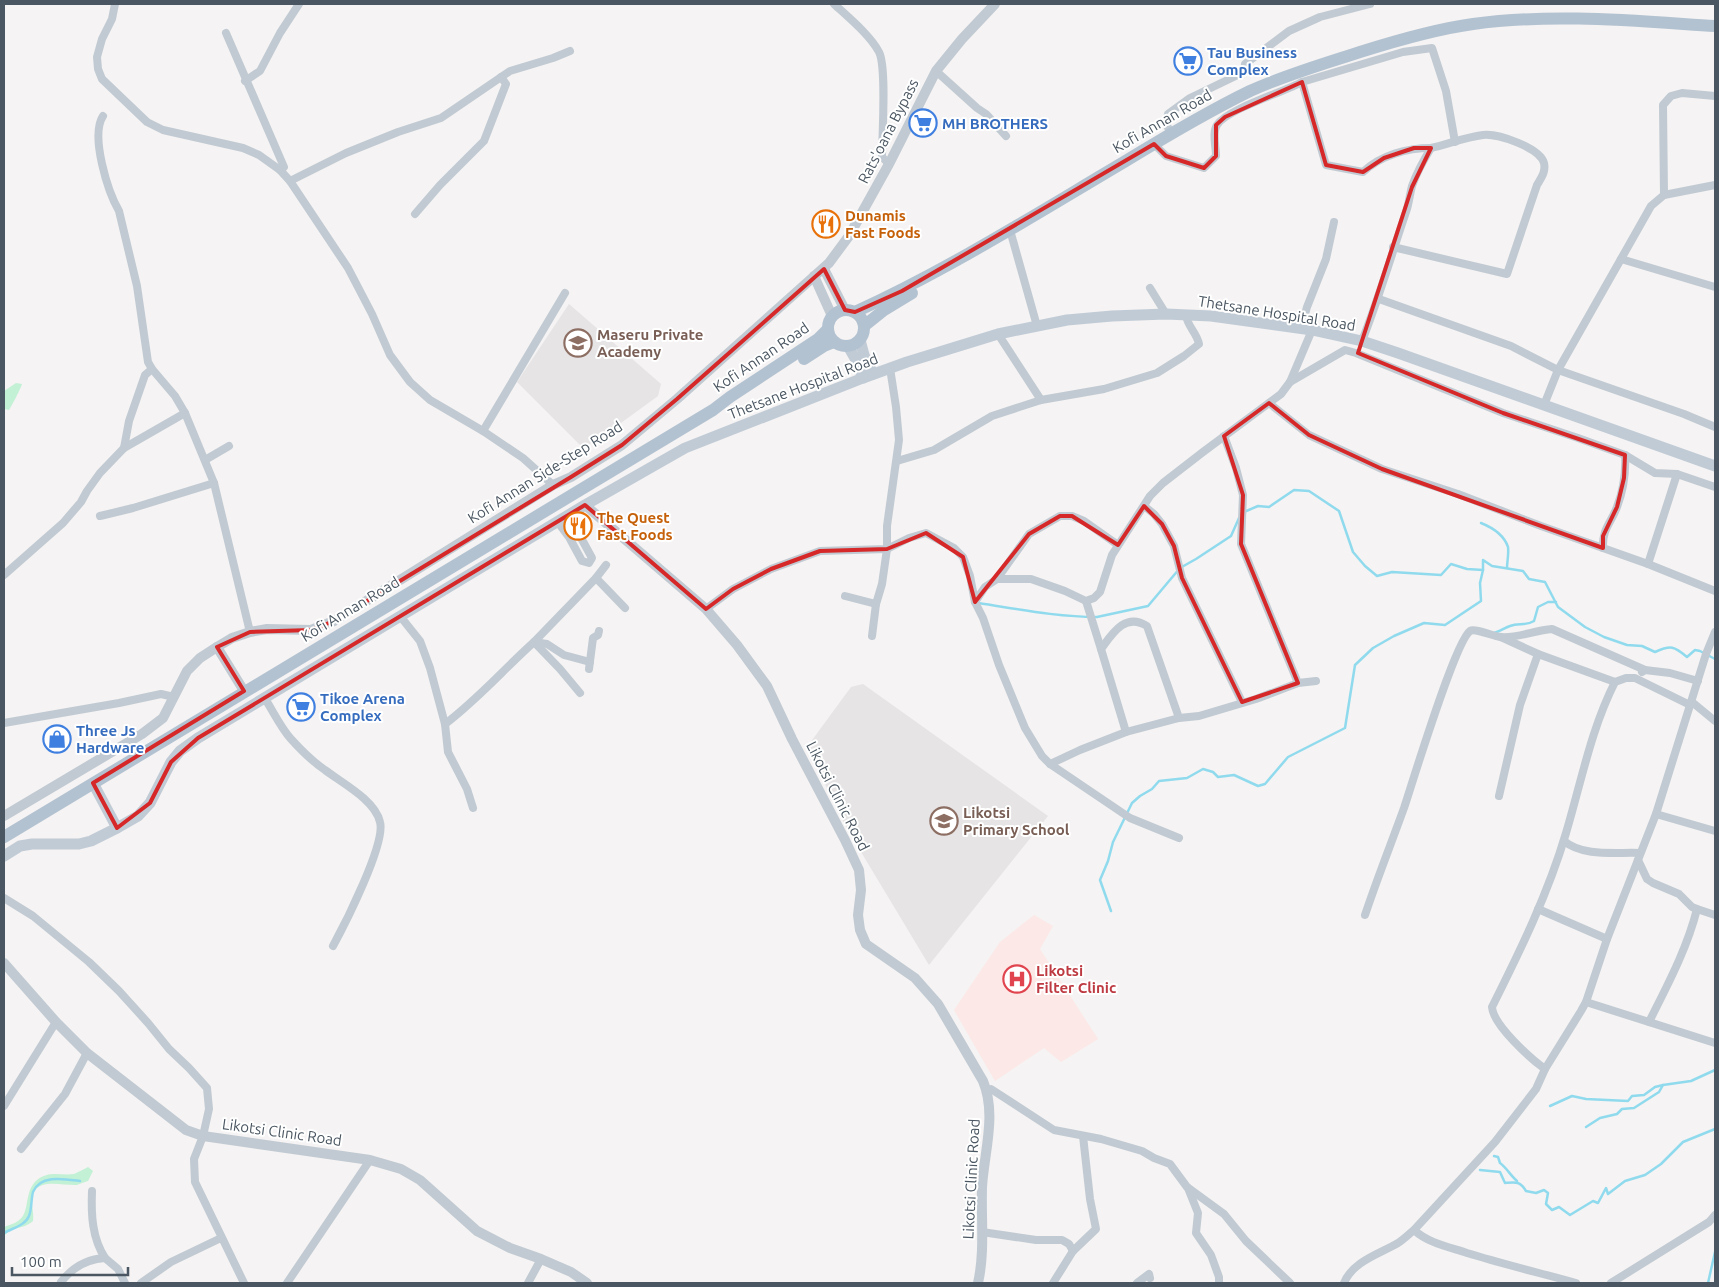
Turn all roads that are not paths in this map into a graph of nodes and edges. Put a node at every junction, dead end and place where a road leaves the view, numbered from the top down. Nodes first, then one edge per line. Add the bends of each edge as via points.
1 (115, 4) edge
2 (299, 4) edge
3 (834, 4) edge
4 (995, 4) edge
5 (1370, 4) edge
6 (1715, 26) edge
7 (226, 33) dead end
8 (570, 51) dead end
9 (936, 71) junction
10 (501, 77) junction
11 (245, 81) junction
12 (1302, 82) junction
13 (1715, 96) edge
14 (103, 116) dead end
15 (1171, 133) junction
16 (1006, 136) dead end
17 (1454, 142) junction
18 (1154, 144) junction
19 (1430, 148) junction
20 (889, 164) junction
21 (280, 170) junction
22 (290, 181) junction
23 (1715, 185) edge
24 (1664, 195) junction
25 (415, 214) dead end
26 (1334, 222) dead end
27 (1010, 230) junction
28 (1393, 248) junction
29 (966, 256) junction
30 (1621, 260) junction
31 (824, 268) junction
32 (814, 276) junction
33 (1715, 287) edge
34 (1150, 288) dead end
35 (565, 293) dead end
36 (1378, 299) junction
37 (850, 311) junction
38 (1166, 314) junction
39 (1186, 315) junction
40 (832, 316) junction
41 (864, 326) junction
42 (1036, 326) junction
43 (828, 329) junction
44 (1307, 329) junction
45 (998, 334) junction
46 (860, 340) junction
47 (1362, 341) junction
48 (834, 342) junction
49 (848, 346) junction
50 (890, 368) junction
51 (152, 369) junction
52 (1558, 370) junction
53 (868, 376) junction
54 (1290, 382) junction
55 (1041, 400) junction
56 (1268, 403) junction
57 (1544, 406) junction
58 (713, 410) junction
59 (185, 413) junction
60 (1715, 427) edge
61 (484, 431) junction
62 (1224, 436) junction
63 (229, 446) dead end
64 (124, 448) junction
65 (1625, 455) junction
66 (204, 460) junction
67 (897, 461) junction
68 (1715, 466) edge
69 (1677, 474) junction
70 (214, 483) junction
71 (553, 485) junction
72 (1715, 487) edge
73 (585, 505) junction
74 (1144, 506) junction
75 (100, 516) dead end
76 (557, 522) junction
77 (569, 537) dead end
78 (1118, 545) junction
79 (1603, 548) junction
80 (887, 549) junction
81 (1648, 564) junction
82 (606, 565) dead end
83 (4, 575) edge
84 (596, 578) junction
85 (997, 578) junction
86 (1715, 591) edge
87 (845, 596) dead end
88 (1086, 601) junction
89 (975, 602) junction
90 (876, 604) junction
91 (625, 608) dead end
92 (706, 609) junction
93 (400, 616) junction
94 (599, 631) dead end
95 (250, 632) junction
96 (1715, 632) edge
97 (872, 636) dead end
98 (1501, 637) junction
99 (534, 642) junction
100 (217, 647) junction
101 (1101, 649) junction
102 (1538, 654) junction
103 (1645, 670) junction
104 (1635, 678) junction
105 (1316, 680) dead end
106 (1698, 681) junction
107 (1615, 682) junction
108 (1298, 683) junction
109 (244, 691) junction
110 (580, 693) dead end
111 (174, 697) junction
112 (264, 697) junction
113 (1242, 702) junction
114 (1691, 704) junction
115 (1179, 718) junction
116 (1715, 721) edge
117 (4, 723) edge
118 (446, 724) junction
119 (1126, 732) junction
120 (1050, 764) junction
121 (93, 783) junction
122 (1499, 796) dead end
123 (473, 808) dead end
124 (1656, 814) junction
125 (4, 816) edge
126 (117, 828) junction
127 (1715, 831) edge
128 (4, 836) edge
129 (1179, 838) dead end
130 (1564, 841) junction
131 (4, 856) edge
132 (1639, 857) junction
133 (4, 898) edge
134 (1538, 909) junction
135 (1697, 909) junction
136 (1365, 915) dead end
137 (1715, 915) edge
138 (1608, 939) junction
139 (333, 946) dead end
140 (4, 963) edge
141 (1586, 1002) junction
142 (56, 1022) junction
143 (1649, 1022) junction
144 (1715, 1043) edge
145 (87, 1053) junction
146 (1545, 1069) junction
147 (987, 1091) junction
148 (4, 1106) edge
149 (203, 1136) junction
150 (1083, 1136) junction
151 (21, 1149) dead end
152 (370, 1160) junction
153 (1187, 1187) junction
154 (92, 1191) dead end
155 (1715, 1215) edge
156 (1414, 1230) junction
157 (982, 1232) junction
158 (221, 1238) junction
159 (1073, 1250) junction
160 (105, 1258) junction
161 (541, 1259) junction
162 (1150, 1278) dead end
163 (61, 1282) edge
164 (125, 1283) edge
165 (141, 1283) edge
166 (244, 1283) edge
167 (287, 1283) edge
168 (528, 1283) edge
169 (587, 1283) edge
170 (978, 1283) edge
171 (1053, 1283) edge
172 (1137, 1283) edge
173 (1219, 1283) edge
174 (1290, 1283) edge
175 (1344, 1283) edge
176 (1576, 1283) edge
177 (1611, 1283) edge

1 - 21 street via 97,57 102,79 147,122 163,130 243,148
2 - 11 street via 260,71
3 - 20 street via 880,53 882,157
4 - 9 street, Rats'oana Bypass
5 - 15 street via 1320,17 1289,31 1245,64 1244,72 1190,98 1168,114 1166,124
6 - 15 main road, Kofi Annan Road via 1588,18 1472,24 1384,44 1300,72 1252,90
7 - 11 street
8 - 10 street via 510,70
9 - 16 street via 986,114
9 - 20 street, Rats'oana Bypass
10 - 22 street via 441,118 346,153
10 - 25 street via 506,84 484,142
11 - 21 street via 284,167
12 - 17 street via 1403,52 1432,48 1446,91
12 - 18 street via 1224,118 1216,125 1216,156 1204,168 1166,156
12 - 19 street via 1326,165 1363,172 1384,158 1414,148
13 - 24 street via 1682,93 1671,96 1663,105
14 - 51 street via 98,139 104,170 119,211
15 - 18 main road, Kofi Annan Road
17 - 19 street
17 - 28 street via 1485,134 1513,140 1540,156 1544,163 1544,172 1508,274
18 - 27 main road, Kofi Annan Road
19 - 28 street via 1420,166
20 - 31 street, Rats'oana Bypass via 849,236
21 - 22 street
22 - 61 street via 348,268 390,355 403,374 430,400
23 - 24 street
24 - 30 street via 1651,206
26 - 44 street via 1324,265 1308,307
27 - 29 main road, Kofi Annan Road
27 - 42 street
28 - 36 street
29 - 37 main road, Kofi Annan Road via 902,291
29 - 41 main road, Kofi Annan Road
30 - 33 street
30 - 52 street
31 - 32 street, Rats'oana Bypass
31 - 37 street
32 - 40 street
32 - 71 street, Kofi Annan Side-Step Road via 677,400 622,445
34 - 38 street
35 - 61 street
36 - 47 street
36 - 52 street via 1511,346
37 - 40 main road via 838,311
37 - 41 main road via 860,316
38 - 39 main road, Thetsane Hospital Road
38 - 42 main road, Thetsane Hospital Road via 1067,320
39 - 44 main road, Thetsane Hospital Road
39 - 55 street via 1199,344 1157,373 1104,389
40 - 43 main road
41 - 46 main road
42 - 45 main road, Thetsane Hospital Road
43 - 48 main road
43 - 58 main road, Kofi Annan Road
44 - 47 main road, Thetsane Hospital Road
44 - 54 street
45 - 50 main road, Thetsane Hospital Road
45 - 55 street
46 - 49 main road
46 - 53 main road
47 - 57 main road, Thetsane Hospital Road
48 - 49 main road
48 - 58 main road, Kofi Annan Road via 732,403
49 - 53 main road
50 - 53 main road, Thetsane Hospital Road
50 - 67 street via 899,440
51 - 59 street
51 - 64 street via 145,375 129,421
52 - 57 street
52 - 60 street
53 - 73 main road, Thetsane Hospital Road via 685,448
54 - 56 street via 1282,394
54 - 65 street via 1345,350 1503,413
55 - 67 street via 992,416 934,450
56 - 62 street
56 - 79 street via 1309,434 1382,469
57 - 68 main road, Thetsane Hospital Road
58 - 109 main road, Kofi Annan Road
59 - 64 street
59 - 66 street
61 - 71 street via 523,458
62 - 74 street via 1163,483
62 - 108 street via 1243,495 1241,544
63 - 66 street
64 - 83 street via 100,473 63,524
65 - 69 street via 1655,473
65 - 79 street via 1617,508 1602,536
66 - 70 street
67 - 80 street via 888,517
69 - 72 street
69 - 81 street
70 - 75 street
70 - 95 street
71 - 95 street, Kofi Annan Side-Step Road via 334,621 311,630
73 - 76 main road, Thetsane Hospital Road
73 - 92 street, Likotsi Clinic Road
74 - 78 street
74 - 113 street via 1162,524 1174,546 1182,578
76 - 77 street
76 - 93 main road, Thetsane Hospital Road
78 - 85 street via 1084,521 1060,516 1029,534
78 - 88 street via 1100,592
79 - 81 street
80 - 89 street via 926,533 954,548 963,557
80 - 90 street
80 - 92 street via 820,551 771,569 733,589
81 - 86 street
82 - 84 street
84 - 91 street
84 - 99 street
85 - 88 street via 1031,579
85 - 89 street
87 - 90 street
88 - 101 street
89 - 120 street via 1025,728
90 - 97 street
92 - 147 street, Likotsi Clinic Road via 767,686 845,840 859,870 858,915 866,944 914,978 938,1004 964,1045
93 - 112 main road, Thetsane Hospital Road
93 - 118 street via 420,641
94 - 99 street via 594,638 590,665 547,644
95 - 100 street, Kofi Annan Side-Step Road
96 - 106 street
98 - 102 street
98 - 103 street via 1552,629
98 - 136 street via 1474,630 1462,642
99 - 110 street
99 - 118 street via 469,707
100 - 109 street
100 - 111 street, Kofi Annan Side-Step Road via 187,671
101 - 115 street via 1118,626 1137,622 1147,626
101 - 119 street
102 - 107 street
102 - 122 street via 1520,705
103 - 104 street
103 - 106 street
104 - 107 street
104 - 114 street
105 - 108 street
106 - 114 street
107 - 130 street via 1595,731
108 - 113 street
109 - 121 main road, Kofi Annan Road
111 - 117 street via 161,694
111 - 125 street, Kofi Annan Side-Step Road via 163,718 142,734
112 - 126 main road, Thetsane Hospital Road via 180,751 150,803 138,816
112 - 139 street via 290,738 324,770 372,806 381,824 381,835 364,881
113 - 115 street via 1198,716
114 - 116 street
114 - 124 street
115 - 119 street
118 - 123 street via 448,752
119 - 120 street
120 - 129 street via 1130,818
121 - 126 main road
121 - 128 main road, Kofi Annan Road
124 - 127 street
124 - 132 street
126 - 131 main road, Thetsane Hospital Road via 91,841 20,846
130 - 132 street via 1570,847
130 - 134 street
132 - 135 street via 1647,879 1679,894
132 - 138 street
133 - 149 street via 33,916 88,962 207,1088 209,1109
134 - 138 street
134 - 146 street via 1492,1007 1496,1020 1532,1060
135 - 137 street
135 - 143 street via 1672,976
138 - 141 street
140 - 142 street, Likotsi Clinic Road
141 - 143 street
141 - 146 street
142 - 145 street, Likotsi Clinic Road
142 - 148 street
143 - 144 street
145 - 149 street, Likotsi Clinic Road via 186,1130
145 - 151 street via 65,1094
146 - 156 street via 1536,1089 1495,1142
147 - 150 street via 991,1089 1054,1130
147 - 157 street, Likotsi Clinic Road via 990,1114 982,1186
149 - 152 street, Likotsi Clinic Road
149 - 158 street via 194,1158 195,1182
150 - 153 street via 1142,1151 1170,1164
150 - 159 street via 1096,1229
152 - 161 street, Likotsi Clinic Road via 401,1169 420,1180 477,1231
152 - 167 street
153 - 173 street via 1198,1213 1196,1233 1211,1255
153 - 174 street via 1224,1214 1246,1241
154 - 160 street via 97,1246
155 - 177 street via 1709,1222
156 - 175 street via 1358,1265
156 - 176 street via 1436,1243
157 - 159 street via 1036,1240 1062,1240
157 - 170 street, Likotsi Clinic Road via 982,1268
158 - 165 street via 171,1262
158 - 166 street
159 - 171 street
160 - 163 street via 80,1264
160 - 164 street via 118,1269
161 - 168 street
161 - 169 street, Likotsi Clinic Road
162 - 172 street via 1149,1274

